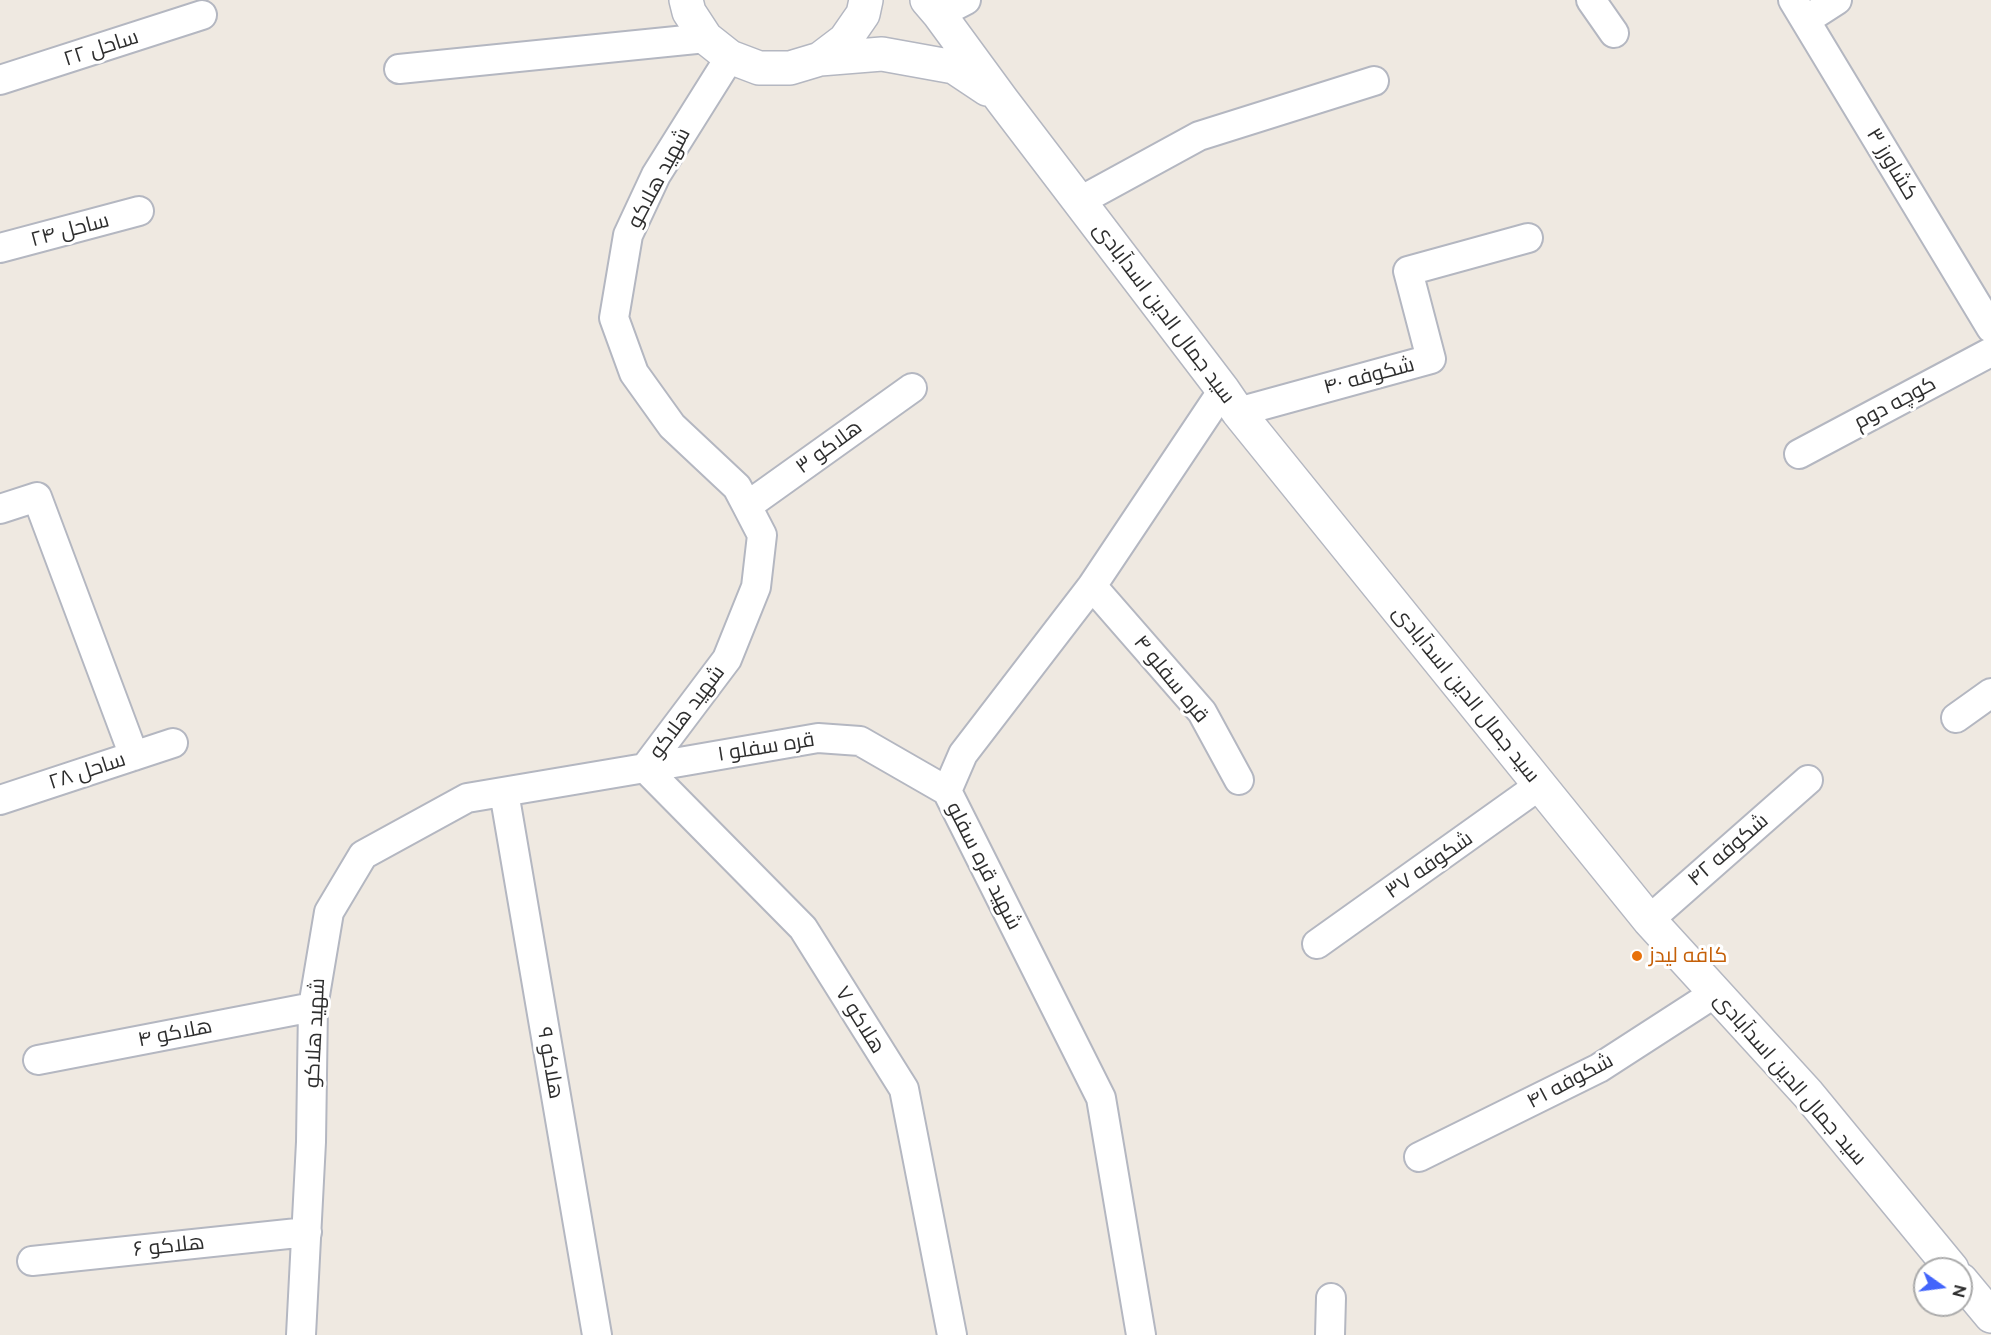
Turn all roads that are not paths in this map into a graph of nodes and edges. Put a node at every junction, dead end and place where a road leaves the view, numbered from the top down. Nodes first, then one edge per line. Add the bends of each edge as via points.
1 (686, 0) edge
2 (866, 0) edge
3 (1591, 0) edge
4 (1837, 0) edge
5 (944, 5) edge
6 (1799, 10) edge
7 (202, 15) dead end
8 (1614, 33) dead end
9 (718, 48) junction
10 (820, 59) junction
11 (399, 69) dead end
12 (0, 80) edge
13 (1374, 81) dead end
14 (1002, 100) junction
15 (1080, 201) junction
16 (139, 211) dead end
17 (1528, 238) dead end
18 (0, 248) edge
19 (1991, 328) edge
20 (1991, 352) edge
21 (912, 388) dead end
22 (1231, 401) junction
23 (1799, 454) dead end
24 (747, 506) junction
25 (0, 509) edge
26 (1092, 586) junction
27 (1991, 693) edge
28 (1956, 718) dead end
29 (173, 743) dead end
30 (134, 756) junction
31 (645, 768) junction
32 (1239, 780) dead end
33 (1808, 780) dead end
34 (1540, 786) junction
35 (946, 791) junction
36 (504, 792) junction
37 (0, 800) edge
38 (1649, 920) junction
39 (1317, 944) dead end
40 (1715, 993) junction
41 (313, 1007) junction
42 (38, 1059) dead end
43 (1419, 1157) dead end
44 (307, 1232) junction
45 (1942, 1257) edge
46 (32, 1261) dead end
47 (1973, 1294) edge
48 (1331, 1299) dead end
49 (1991, 1316) edge
50 (301, 1335) edge
51 (597, 1335) edge
52 (952, 1335) edge
53 (1141, 1335) edge
54 (1330, 1335) edge

1 - 9 main road via 689,12
2 - 10 main road via 863,14 845,40
3 - 8 street
4 - 6 street
5 - 14 main road, سید جمال الدین اسدآبادی
6 - 19 street, کشاورز ۳
7 - 12 street, ساحل ۲۲
9 - 10 main road via 759,68 790,68
9 - 11 street
9 - 24 street, شهید هلاکو via 628,235 614,318 634,373 672,426 737,488
10 - 14 main road via 882,54 954,67
13 - 15 street via 1199,136
14 - 15 main road, سید جمال الدین اسدآبادی
15 - 22 main road, سید جمال الدین اسدآبادی
16 - 18 street, ساحل ۲۴
17 - 22 street, شکوفه ۴۰ via 1408,271 1431,359
20 - 23 street, کوچه دوم
21 - 24 street, هلاکو ۳
22 - 26 street, شهید قره سفلو
22 - 34 main road, سید جمال الدین اسدآبادی
24 - 31 street, شهید هلاکو via 762,535 756,587 727,659
25 - 30 street via 37,497
26 - 32 street, قره سفلو ۴ via 1202,712
26 - 35 street, شهید قره سفلو via 963,754
27 - 28 street
29 - 30 street, ساحل ۲۸
30 - 37 street, ساحل ۲۸
31 - 35 street, قره سفلو ۱ via 818,738 860,741
31 - 36 street, شهید هلاکو
31 - 52 street, هلاکو ۷ via 803,928 904,1089
33 - 38 street, شکوفه ۴۲
34 - 38 main road, سید جمال الدین اسدآبادی
34 - 39 street, شکوفه ۳۷
35 - 53 street, شهید قره سفلو via 1101,1098
36 - 41 street, شهید هلاکو via 466,798 363,855 329,912
36 - 51 street, هلاکو ۹
38 - 40 main road, سید جمال الدین اسدآبادی
40 - 43 street, شکوفه ۴۱ via 1599,1068
40 - 45 main road, سید جمال الدین اسدآبادی via 1808,1094
41 - 42 street, هلاکو ۴
41 - 44 street, شهید هلاکو
44 - 46 street, هلاکو ۶
44 - 50 street, شهید هلاکو
47 - 49 main road
48 - 54 street

